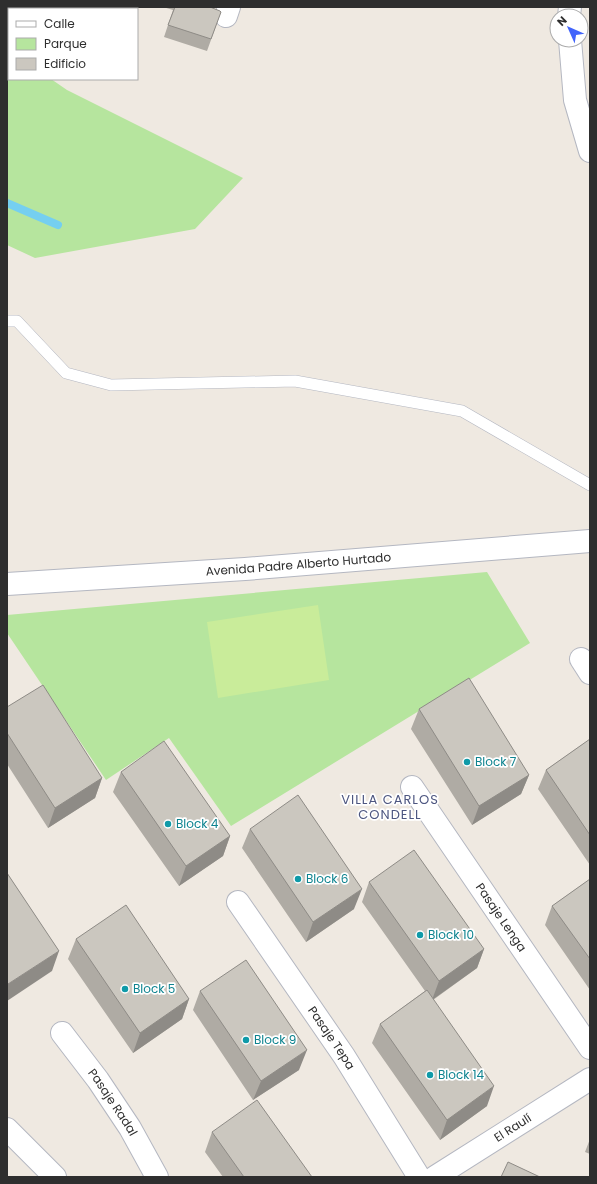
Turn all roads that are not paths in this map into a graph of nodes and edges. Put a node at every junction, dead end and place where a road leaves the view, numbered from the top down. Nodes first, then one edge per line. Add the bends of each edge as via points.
1 (571, 48) edge
2 (590, 150) edge
3 (7, 321) edge
4 (590, 485) edge
5 (590, 541) edge
6 (7, 584) edge
7 (412, 787) dead end
8 (238, 902) dead end
9 (62, 1033) dead end
10 (590, 1048) edge
11 (590, 1079) edge
12 (7, 1129) edge
13 (55, 1177) edge
14 (157, 1177) edge
15 (419, 1177) edge
16 (435, 1177) edge

1 - 2 street via 575,100
3 - 4 lane via 17,321 66,373 111,385 295,381 462,411
5 - 6 street, Avenida Padre Alberto Hurtado via 245,569
7 - 10 street, Pasaje Lenga
8 - 15 street, Pasaje Tepa via 344,1056
9 - 14 street, Pasaje Radal via 130,1128
11 - 16 street, El Raulí
12 - 13 street

